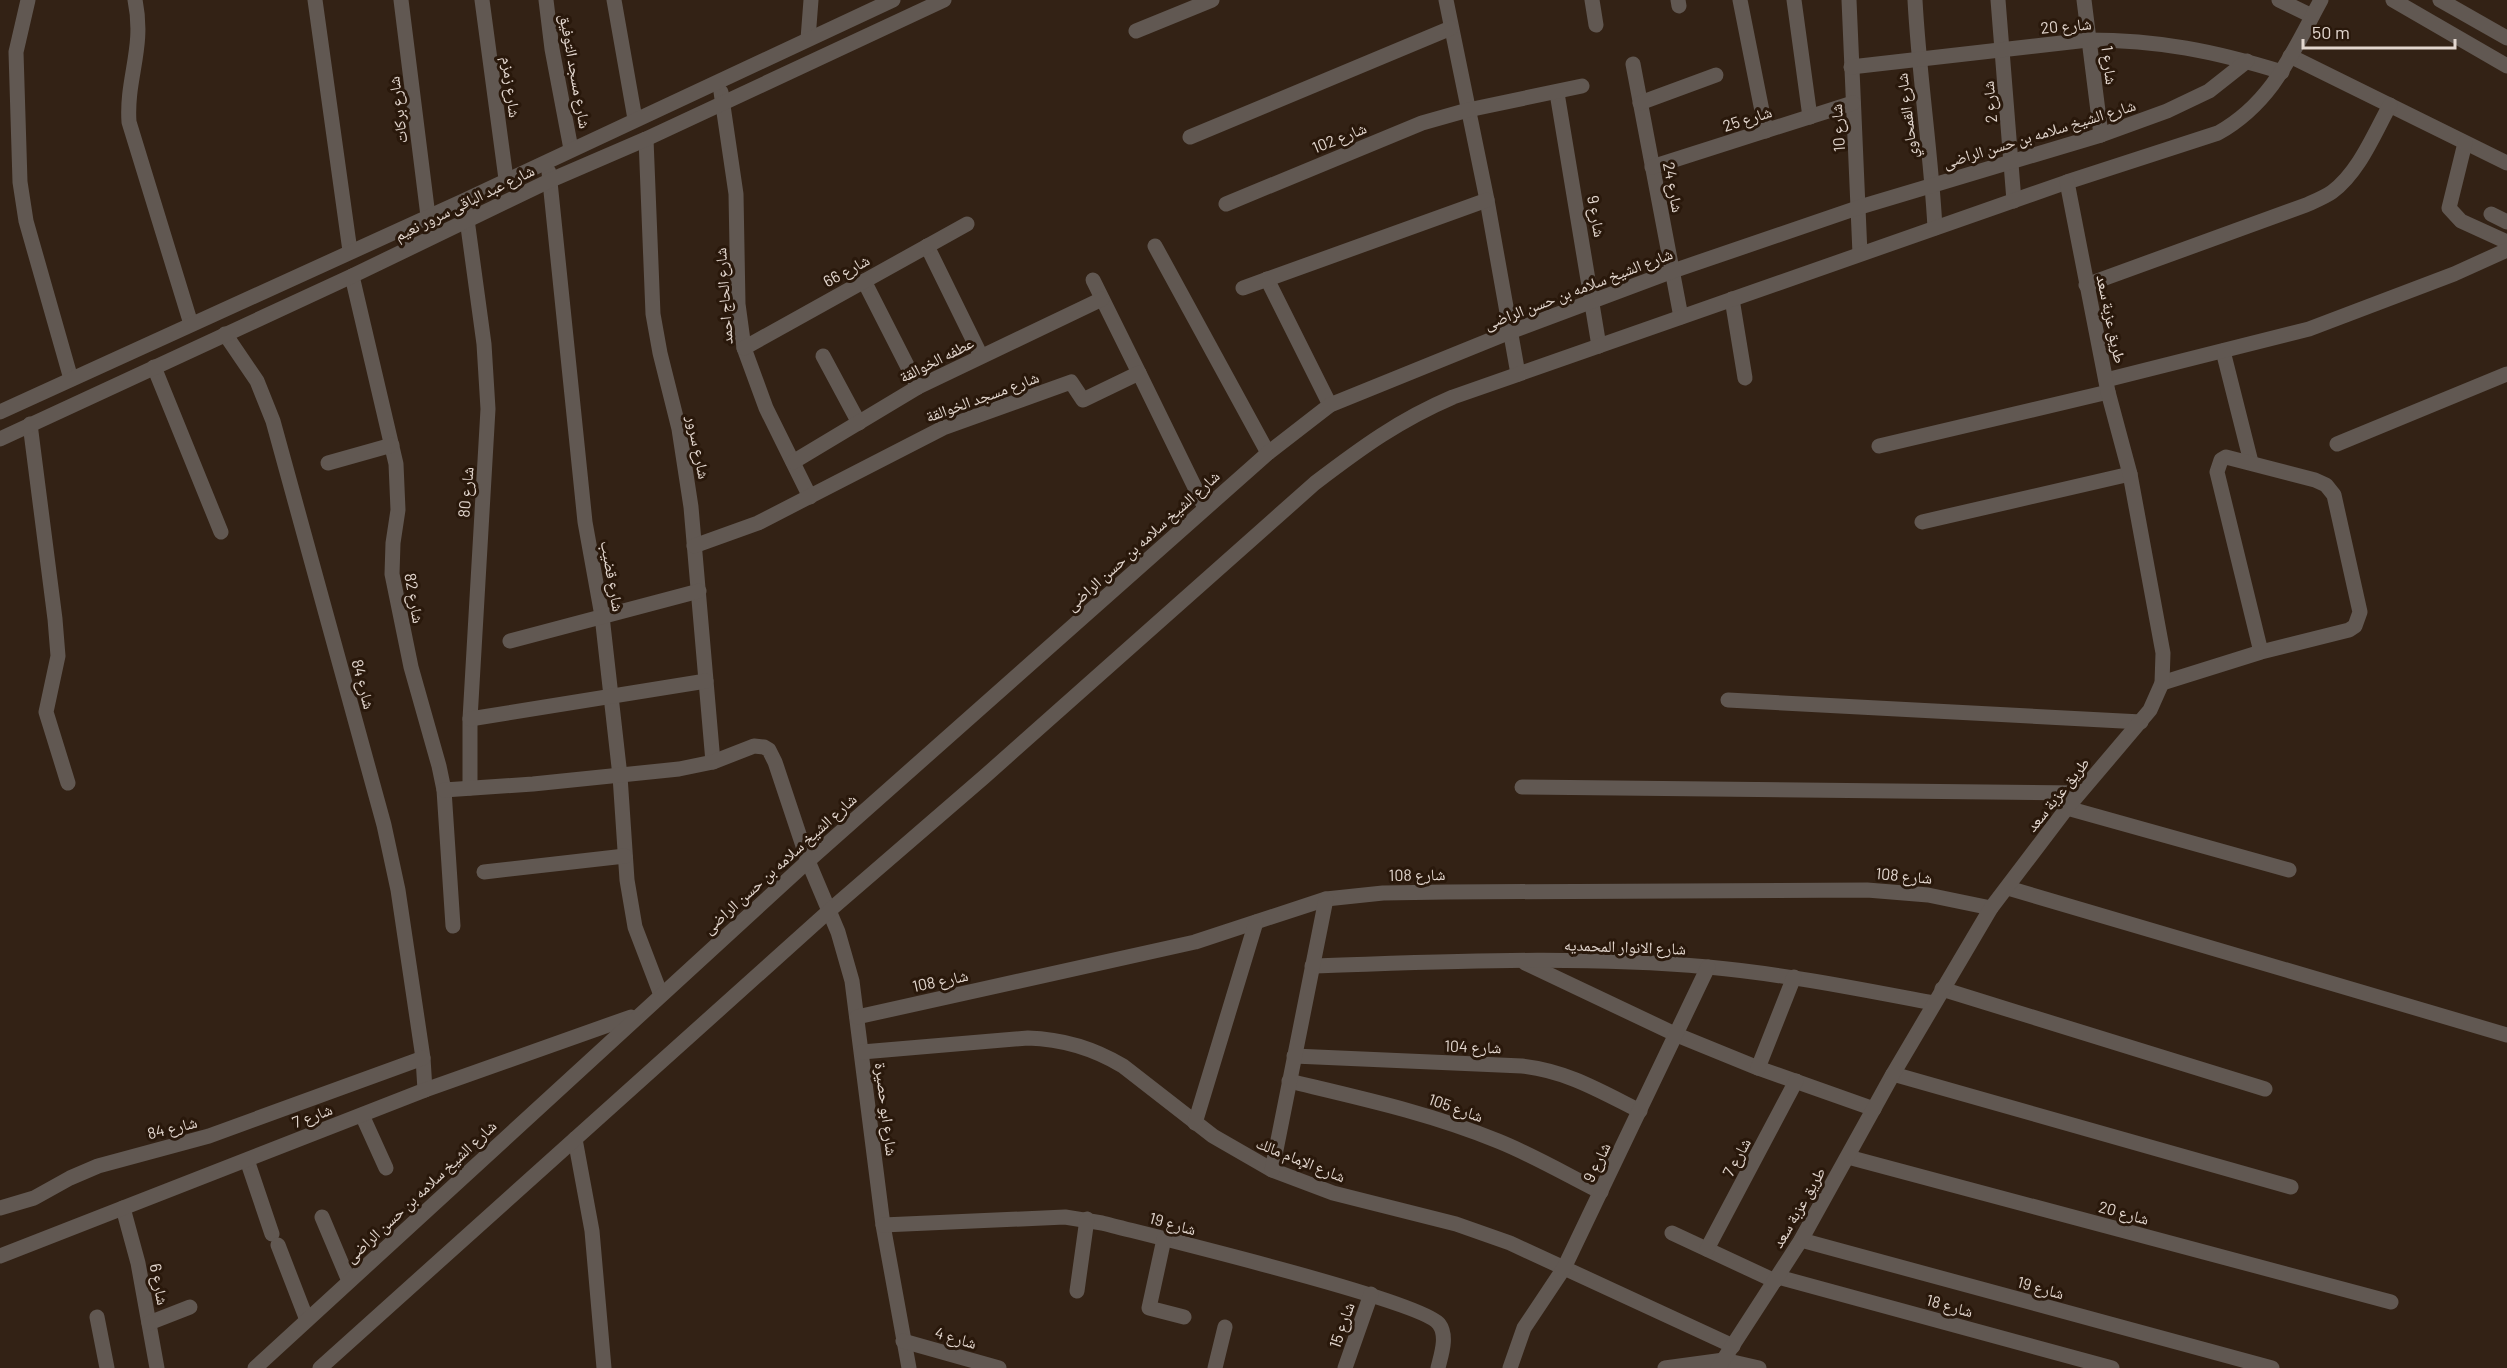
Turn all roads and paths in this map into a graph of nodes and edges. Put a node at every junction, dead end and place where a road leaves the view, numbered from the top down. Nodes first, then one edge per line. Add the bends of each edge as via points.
1 (28, 0) edge
2 (135, 0) edge
3 (315, 0) edge
4 (401, 0) edge
5 (482, 0) edge
6 (546, 0) edge
7 (614, 0) edge
8 (811, 0) edge
9 (892, 0) edge
10 (944, 0) edge
11 (1212, 0) edge
12 (1446, 0) edge
13 (1592, 0) edge
14 (1740, 0) edge
15 (1794, 0) edge
16 (1849, 0) edge
17 (1915, 0) edge
18 (1998, 0) edge
19 (2084, 0) edge
20 (2279, 0) edge
21 (2321, 0) edge
22 (2393, 0) edge
23 (2440, 0) edge
24 (2312, 15) junction
25 (1596, 25) dead end
26 (1451, 28) junction
27 (1136, 31) dead end
28 (2507, 38) edge
29 (808, 39) junction
30 (2088, 40) junction
31 (2002, 48) junction
32 (2290, 56) junction
33 (1918, 59) junction
34 (2247, 61) junction
35 (1633, 64) dead end
36 (2507, 66) edge
37 (1851, 67) junction
38 (2282, 72) junction
39 (1716, 75) dead end
40 (718, 80) junction
41 (1582, 86) dead end
42 (1557, 93) junction
43 (724, 101) junction
44 (1640, 103) junction
45 (1853, 103) junction
46 (2390, 105) junction
47 (1468, 110) junction
48 (1810, 117) junction
49 (635, 119) junction
50 (1766, 131) junction
51 (2101, 135) junction
52 (1190, 137) dead end
53 (646, 139) junction
54 (2465, 142) junction
55 (571, 149) junction
56 (547, 160) junction
57 (2012, 161) junction
58 (2507, 163) edge
59 (1652, 167) junction
60 (506, 179) junction
61 (551, 180) junction
62 (2067, 182) junction
63 (1932, 185) junction
64 (1487, 200) junction
65 (463, 201) junction
66 (2014, 201) junction
67 (1226, 204) dead end
68 (1860, 207) junction
69 (2491, 214) dead end
70 (428, 216) junction
71 (468, 220) junction
72 (2507, 222) edge
73 (967, 224) dead end
74 (1935, 228) junction
75 (2506, 243) edge
76 (927, 246) junction
77 (1155, 246) dead end
78 (350, 251) junction
79 (1860, 254) junction
80 (1673, 271) junction
81 (352, 276) junction
82 (1266, 279) junction
83 (1093, 280) dead end
84 (864, 281) junction
85 (2086, 285) junction
86 (1243, 288) dead end
87 (1102, 299) junction
88 (1732, 299) junction
89 (1593, 300) junction
90 (1681, 317) junction
91 (191, 324) junction
92 (1510, 332) junction
93 (225, 334) junction
94 (1599, 346) junction
95 (744, 348) junction
96 (2223, 351) junction
97 (823, 356) dead end
98 (981, 356) junction
99 (114, 359) junction
100 (154, 367) junction
101 (1139, 373) junction
102 (1518, 374) junction
103 (2507, 374) edge
104 (1745, 378) dead end
105 (71, 379) junction
106 (124, 381) junction
107 (2107, 386) junction
108 (918, 387) junction
109 (1330, 405) junction
110 (0, 412) edge
111 (859, 423) junction
112 (30, 424) junction
113 (0, 439) edge
114 (2337, 444) dead end
115 (392, 445) junction
116 (1880, 446) dead end
117 (1268, 453) junction
118 (793, 462) junction
119 (2251, 462) junction
120 (328, 463) dead end
121 (2130, 474) junction
122 (810, 497) junction
123 (1205, 508) junction
124 (1922, 522) dead end
125 (221, 532) dead end
126 (694, 546) junction
127 (699, 591) junction
128 (603, 616) junction
129 (510, 641) dead end
130 (2261, 652) junction
131 (706, 681) junction
132 (2162, 683) junction
133 (611, 697) junction
134 (1728, 700) dead end
135 (470, 719) junction
136 (2141, 722) junction
137 (713, 762) junction
138 (620, 776) junction
139 (68, 783) dead end
140 (1522, 787) dead end
141 (470, 788) junction
142 (444, 790) junction
143 (2079, 793) junction
144 (2067, 808) junction
145 (625, 856) junction
146 (808, 861) junction
147 (2289, 870) dead end
148 (484, 872) dead end
149 (2008, 888) junction
150 (1326, 899) junction
151 (1991, 908) junction
152 (830, 910) junction
153 (1256, 922) junction
154 (453, 926) dead end
155 (1520, 960) junction
156 (1312, 966) junction
157 (1708, 967) junction
158 (1794, 977) junction
159 (1942, 989) junction
160 (661, 994) junction
161 (1933, 1003) junction
162 (640, 1014) junction
163 (857, 1017) junction
164 (1677, 1035) junction
165 (2507, 1035) edge
166 (862, 1052) junction
167 (1294, 1056) junction
168 (423, 1058) junction
169 (1758, 1068) junction
170 (1893, 1074) junction
171 (1289, 1081) junction
172 (1796, 1081) junction
173 (2265, 1089) dead end
174 (425, 1090) junction
175 (1874, 1108) junction
176 (1640, 1111) junction
177 (362, 1115) junction
178 (1195, 1123) junction
179 (575, 1139) junction
180 (1848, 1157) junction
181 (247, 1160) junction
182 (386, 1168) dead end
183 (1272, 1170) junction
184 (2291, 1188) dead end
185 (1601, 1192) junction
186 (0, 1208) edge
187 (123, 1208) junction
188 (322, 1217) dead end
189 (1087, 1219) junction
190 (883, 1226) junction
191 (1672, 1233) dead end
192 (1164, 1239) junction
193 (1801, 1240) junction
194 (1707, 1249) junction
195 (0, 1256) edge
196 (1564, 1268) junction
197 (1776, 1279) junction
198 (349, 1281) junction
199 (1077, 1291) dead end
200 (1371, 1294) junction
201 (2391, 1302) dead end
202 (190, 1307) dead end
203 (97, 1317) dead end
204 (1184, 1317) dead end
205 (307, 1320) junction
206 (149, 1323) junction
207 (1225, 1327) dead end
208 (903, 1341) junction
209 (1732, 1346) junction
210 (1721, 1364) edge
211 (107, 1368) edge
212 (156, 1368) edge
213 (255, 1368) edge
214 (320, 1368) edge
215 (604, 1368) edge
216 (909, 1368) edge
217 (999, 1368) edge
218 (1215, 1368) edge
219 (1346, 1368) edge
220 (1438, 1368) edge
221 (1510, 1368) edge
222 (1665, 1368) edge
223 (1759, 1368) edge
224 (2112, 1368) edge
225 (2272, 1368) edge

1 - 105 street via 16,52 20,182 26,221
2 - 91 street via 140,29 129,122
3 - 78 street
4 - 70 street, شارع بركات
5 - 60 street, شارع زمزم
6 - 55 street, شارع مسجد التوفيق
7 - 49 street
8 - 29 street
9 - 29 street, شارع عبد الباقى سرور نعيم
10 - 43 street, شارع عبد الباقى سرور نعيم
11 - 27 street
12 - 26 street
13 - 25 street
14 - 50 street
15 - 48 street
16 - 37 street, شارع 10
17 - 33 street, شارع القمحاوي
18 - 31 street, شارع 2
19 - 30 street, شارع 1
20 - 24 street
21 - 24 street
22 - 36 street
23 - 28 street
24 - 32 street
26 - 47 street
26 - 52 street
29 - 40 street, شارع عبد الباقى سرور نعيم
30 - 31 street, شارع 20
30 - 34 street, شارع 20 via 2184,46
30 - 51 street, شارع 1
31 - 33 street, شارع 20
31 - 57 street, شارع 2
32 - 38 street
32 - 46 street
33 - 37 street, شارع 20
33 - 63 street, شارع القمحاوي
34 - 38 street, شارع 20
34 - 51 street, شارع الشيخ سلامه بن حسن الراضى via 2189,102
35 - 44 street, شارع 24
37 - 45 street, شارع 10
38 - 62 street via 2255,108 2218,133
39 - 44 street
40 - 43 street, شارع الحاج احمد
40 - 49 street, شارع عبد الباقى سرور نعيم
41 - 42 street, شارع 102
42 - 47 street, شارع 102
42 - 89 street, شارع 9
43 - 53 street, شارع عبد الباقى سرور نعيم
43 - 95 street, شارع الحاج احمد via 736,194 738,304
44 - 59 street, شارع 24
45 - 48 street, شارع 25
45 - 68 street, شارع 10
46 - 54 street
46 - 85 street via 2357,163 2330,193 2307,205
47 - 64 street
47 - 67 street, شارع 102 via 1422,123
48 - 50 street, شارع 25
49 - 55 street, شارع عبد الباقى سرور نعيم
50 - 59 street, شارع 25
51 - 57 street, شارع الشيخ سلامه بن حسن الراضى
53 - 61 street, شارع عبد الباقى سرور نعيم
53 - 126 street, شارع سرور via 653,314 686,468
54 - 58 street
54 - 75 street via 2449,208 2461,221
55 - 56 street, شارع عبد الباقى سرور نعيم
56 - 60 street, شارع عبد الباقى سرور نعيم
56 - 61 street, شارع قضيب
57 - 63 street, شارع الشيخ سلامه بن حسن الراضى
57 - 66 street, شارع 2
59 - 80 street, شارع 24
60 - 65 street, شارع عبد الباقى سرور نعيم
61 - 71 street, شارع عبد الباقى سرور نعيم
61 - 128 street, شارع قضيب via 585,522
62 - 66 street
62 - 85 street, طريق عزبة سعد
63 - 68 street, شارع الشيخ سلامه بن حسن الراضى
63 - 74 street, شارع القمحاوي
64 - 82 street
64 - 92 street
65 - 70 street, شارع عبد الباقى سرور نعيم
65 - 71 street, شارع 80
66 - 74 street
68 - 79 street, شارع 10
68 - 80 street, شارع الشيخ سلامه بن حسن الراضى
69 - 72 street
70 - 78 street, شارع عبد الباقى سرور نعيم
71 - 81 street, شارع عبد الباقى سرور نعيم
71 - 135 street, شارع 80 via 488,409
73 - 76 street, شارع 66
74 - 79 street
75 - 96 street via 2454,274 2309,329
76 - 84 street, شارع 66
76 - 98 street
77 - 117 street
78 - 91 street, شارع عبد الباقى سرور نعيم
79 - 88 street
80 - 89 street, شارع الشيخ سلامه بن حسن الراضى
80 - 90 street, شارع 24
81 - 93 street, شارع عبد الباقى سرور نعيم
81 - 115 street, شارع 82
82 - 86 street
82 - 109 street
83 - 87 street
84 - 95 street, شارع 66
84 - 108 street
85 - 107 street, طريق عزبة سعد
87 - 98 street, عطفه الخوالقة
87 - 101 street
88 - 90 street
88 - 104 street
89 - 92 street, شارع الشيخ سلامه بن حسن الراضى
89 - 94 street, شارع 9
90 - 94 street
91 - 99 street, شارع عبد الباقى سرور نعيم
92 - 102 street
92 - 109 street, شارع الشيخ سلامه بن حسن الراضى
93 - 100 street, شارع عبد الباقى سرور نعيم
93 - 168 street, شارع 84 via 257,381 273,421 379,806 396,881
94 - 102 street
95 - 118 street, شارع الحاج احمد via 766,408
96 - 107 street
96 - 119 street
97 - 111 street
98 - 108 street, عطفه الخوالقة
99 - 105 street, شارع عبد الباقى سرور نعيم
99 - 106 street
100 - 106 street, شارع عبد الباقى سرور نعيم
100 - 125 street
101 - 122 street, شارع مسجد الخوالقة via 1083,400 1071,382 943,428
101 - 123 street
102 - 152 street via 1419,412 1370,440 1315,483
103 - 114 street
105 - 110 street, شارع عبد الباقى سرور نعيم
106 - 112 street, شارع عبد الباقى سرور نعيم
107 - 116 street
107 - 121 street, طريق عزبة سعد
108 - 111 street, عطفه الخوالقة
109 - 117 street, شارع الشيخ سلامه بن حسن الراضى
111 - 118 street, عطفه الخوالقة
112 - 113 street, شارع عبد الباقى سرور نعيم
112 - 139 street via 55,619 57,668 46,712
115 - 120 street
115 - 142 street, شارع 82 via 399,488 392,560 394,589
117 - 123 street, شارع الشيخ سلامه بن حسن الراضى
118 - 122 street, شارع الحاج احمد
119 - 130 street via 2226,458 2221,460 2217,472
119 - 130 street via 2315,480 2331,489 2360,612 2349,630
121 - 124 street
121 - 132 street, طريق عزبة سعد via 2163,653
122 - 126 street, شارع مسجد الخوالقة via 758,523
123 - 146 street, شارع الشيخ سلامه بن حسن الراضى
126 - 127 street, شارع سرور
127 - 128 street
127 - 131 street, شارع سرور
128 - 129 street
128 - 133 street, شارع قضيب
130 - 132 street
131 - 133 street
131 - 137 street, شارع سرور
132 - 136 street, طريق عزبة سعد
133 - 135 street
133 - 138 street, شارع قضيب
134 - 136 street
135 - 141 street, شارع 80
136 - 143 street, طريق عزبة سعد
137 - 138 street
137 - 146 street, شارع ابو حصيرة via 754,746 769,750
138 - 141 street
138 - 145 street, شارع قضيب
140 - 143 street
141 - 142 street
142 - 154 street, شارع 82
143 - 144 street, طريق عزبة سعد
144 - 147 street
144 - 149 street, طريق عزبة سعد
145 - 148 street
145 - 160 street, شارع قضيب via 635,927
146 - 152 street, شارع ابو حصيرة
146 - 160 street, شارع الشيخ سلامه بن حسن الراضى
149 - 151 street, طريق عزبة سعد
149 - 165 street
150 - 151 street, شارع 108 via 1425,892 1867,890 1928,895
150 - 153 street, شارع 108
150 - 156 street
151 - 159 street, طريق عزبة سعد
152 - 163 street, شارع ابو حصيرة via 852,981
152 - 179 street
153 - 163 street, شارع 108 via 1195,942
153 - 178 street
155 - 156 street, شارع الانوار المحمديه
155 - 157 street, شارع الانوار المحمديه
155 - 164 street
156 - 167 street
157 - 158 street, شارع الانوار المحمديه
157 - 164 street, شارع 9
158 - 161 street, شارع الانوار المحمديه
158 - 169 street
159 - 161 street, طريق عزبة سعد
159 - 173 street
160 - 162 street, شارع الشيخ سلامه بن حسن الراضى
161 - 170 street, طريق عزبة سعد
162 - 174 street, شارع 7
162 - 198 street, شارع الشيخ سلامه بن حسن الراضى
163 - 166 street, شارع ابو حصيرة
164 - 169 street
164 - 176 street, شارع 9
166 - 178 street, شارع الإمام مالك via 1028,1038 1062,1040 1123,1066
166 - 190 street, شارع ابو حصيرة
167 - 171 street
167 - 176 street, شارع 104 via 1522,1065 1571,1076
168 - 174 street, شارع 84
168 - 186 street, شارع 84 via 209,1136 98,1166 34,1198
169 - 172 street
170 - 175 street, طريق عزبة سعد
170 - 184 street
171 - 183 street
171 - 185 street, شارع 105 via 1443,1120 1500,1142
172 - 175 street
172 - 194 street, شارع 7
174 - 177 street, شارع 7
175 - 180 street, طريق عزبة سعد
176 - 185 street, شارع 9
177 - 181 street, شارع 7
177 - 182 street
178 - 183 street, شارع الإمام مالك
179 - 214 street
179 - 215 street via 592,1231
180 - 193 street, طريق عزبة سعد
180 - 201 street, شارع 20
181 - 187 street, شارع 7
181 - 205 street
183 - 196 street, شارع الإمام مالك via 1365,1203 1483,1233
185 - 196 street, شارع 9
187 - 195 street, شارع 7
187 - 206 street, شارع 6
188 - 198 street
189 - 190 street, شارع 19
189 - 192 street, شارع 19
189 - 199 street
190 - 208 street, شارع ابو حصيرة
191 - 194 street, شارع 18
192 - 200 street, شارع 19
192 - 204 street via 1149,1308
193 - 197 street, طريق عزبة سعد
193 - 225 street, شارع 19
194 - 197 street, شارع 18
196 - 209 street, شارع الإمام مالك
196 - 221 street, شارع 9 via 1524,1328
197 - 209 street, طريق عزبة سعد
197 - 224 street, شارع 18
198 - 205 street, شارع الشيخ سلامه بن حسن الراضى
200 - 219 street, شارع 15
200 - 220 street, شارع 19 via 1431,1317 1441,1326
202 - 206 street
203 - 211 street
205 - 213 street, شارع الشيخ سلامه بن حسن الراضى
206 - 212 street, شارع 6
207 - 218 street
208 - 216 street, شارع ابو حصيرة
208 - 217 street, شارع 4
209 - 210 street, طريق عزبة سعد
210 - 222 street
210 - 223 street

